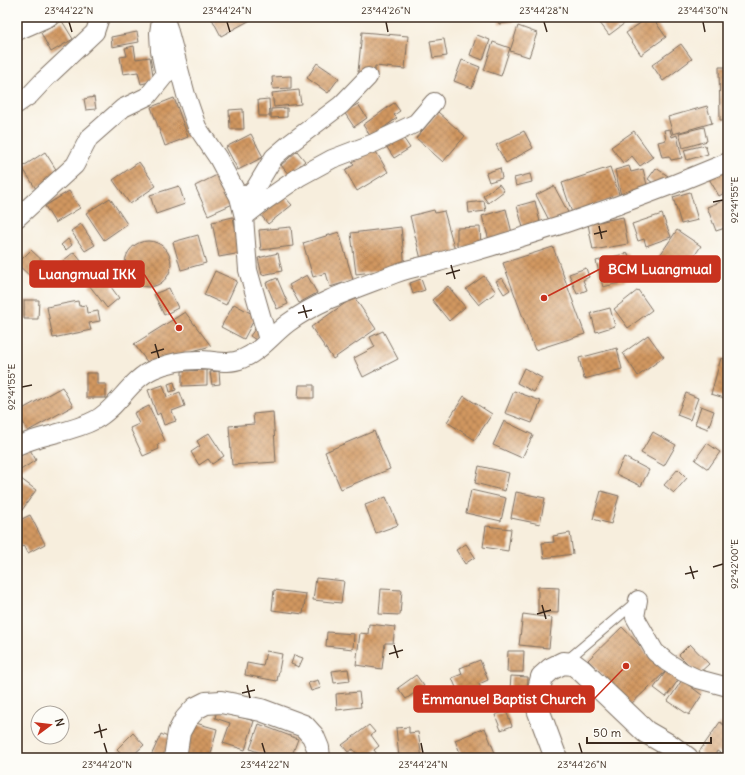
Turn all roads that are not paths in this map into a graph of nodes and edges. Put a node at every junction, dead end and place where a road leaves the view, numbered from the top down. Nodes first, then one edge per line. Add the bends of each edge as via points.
1 (49, 17) edge
2 (100, 17) edge
3 (163, 17) edge
4 (17, 31) edge
5 (368, 77) dead end
6 (434, 102) dead end
7 (17, 104) edge
8 (728, 162) edge
9 (239, 197) junction
10 (244, 217) junction
11 (17, 218) edge
12 (268, 340) junction
13 (17, 446) edge
14 (638, 600) joint
15 (563, 663) junction
16 (728, 687) edge
17 (175, 758) edge
18 (319, 758) edge
19 (556, 758) edge
20 (687, 758) edge

1 - 4 street
2 - 7 street via 95,32 30,95
3 - 9 street via 197,127 218,158
3 - 11 street via 159,33 165,75 148,96 123,108 89,138 75,165
5 - 9 street via 341,105 274,158 256,187 250,193
6 - 10 street via 416,123 332,159 282,188
8 - 12 street via 646,196 553,228 397,273 315,307 288,323
9 - 10 street
10 - 12 street via 248,270
12 - 13 street via 252,354 240,360 181,361 152,370 96,420
14 - 15 lane
14 - 16 street via 635,617 655,652 693,677
15 - 19 street via 542,678 536,701
15 - 20 street via 573,664 581,670 646,732
17 - 18 street via 179,732 186,719 196,708 206,703 221,702 260,710 304,726 313,736

